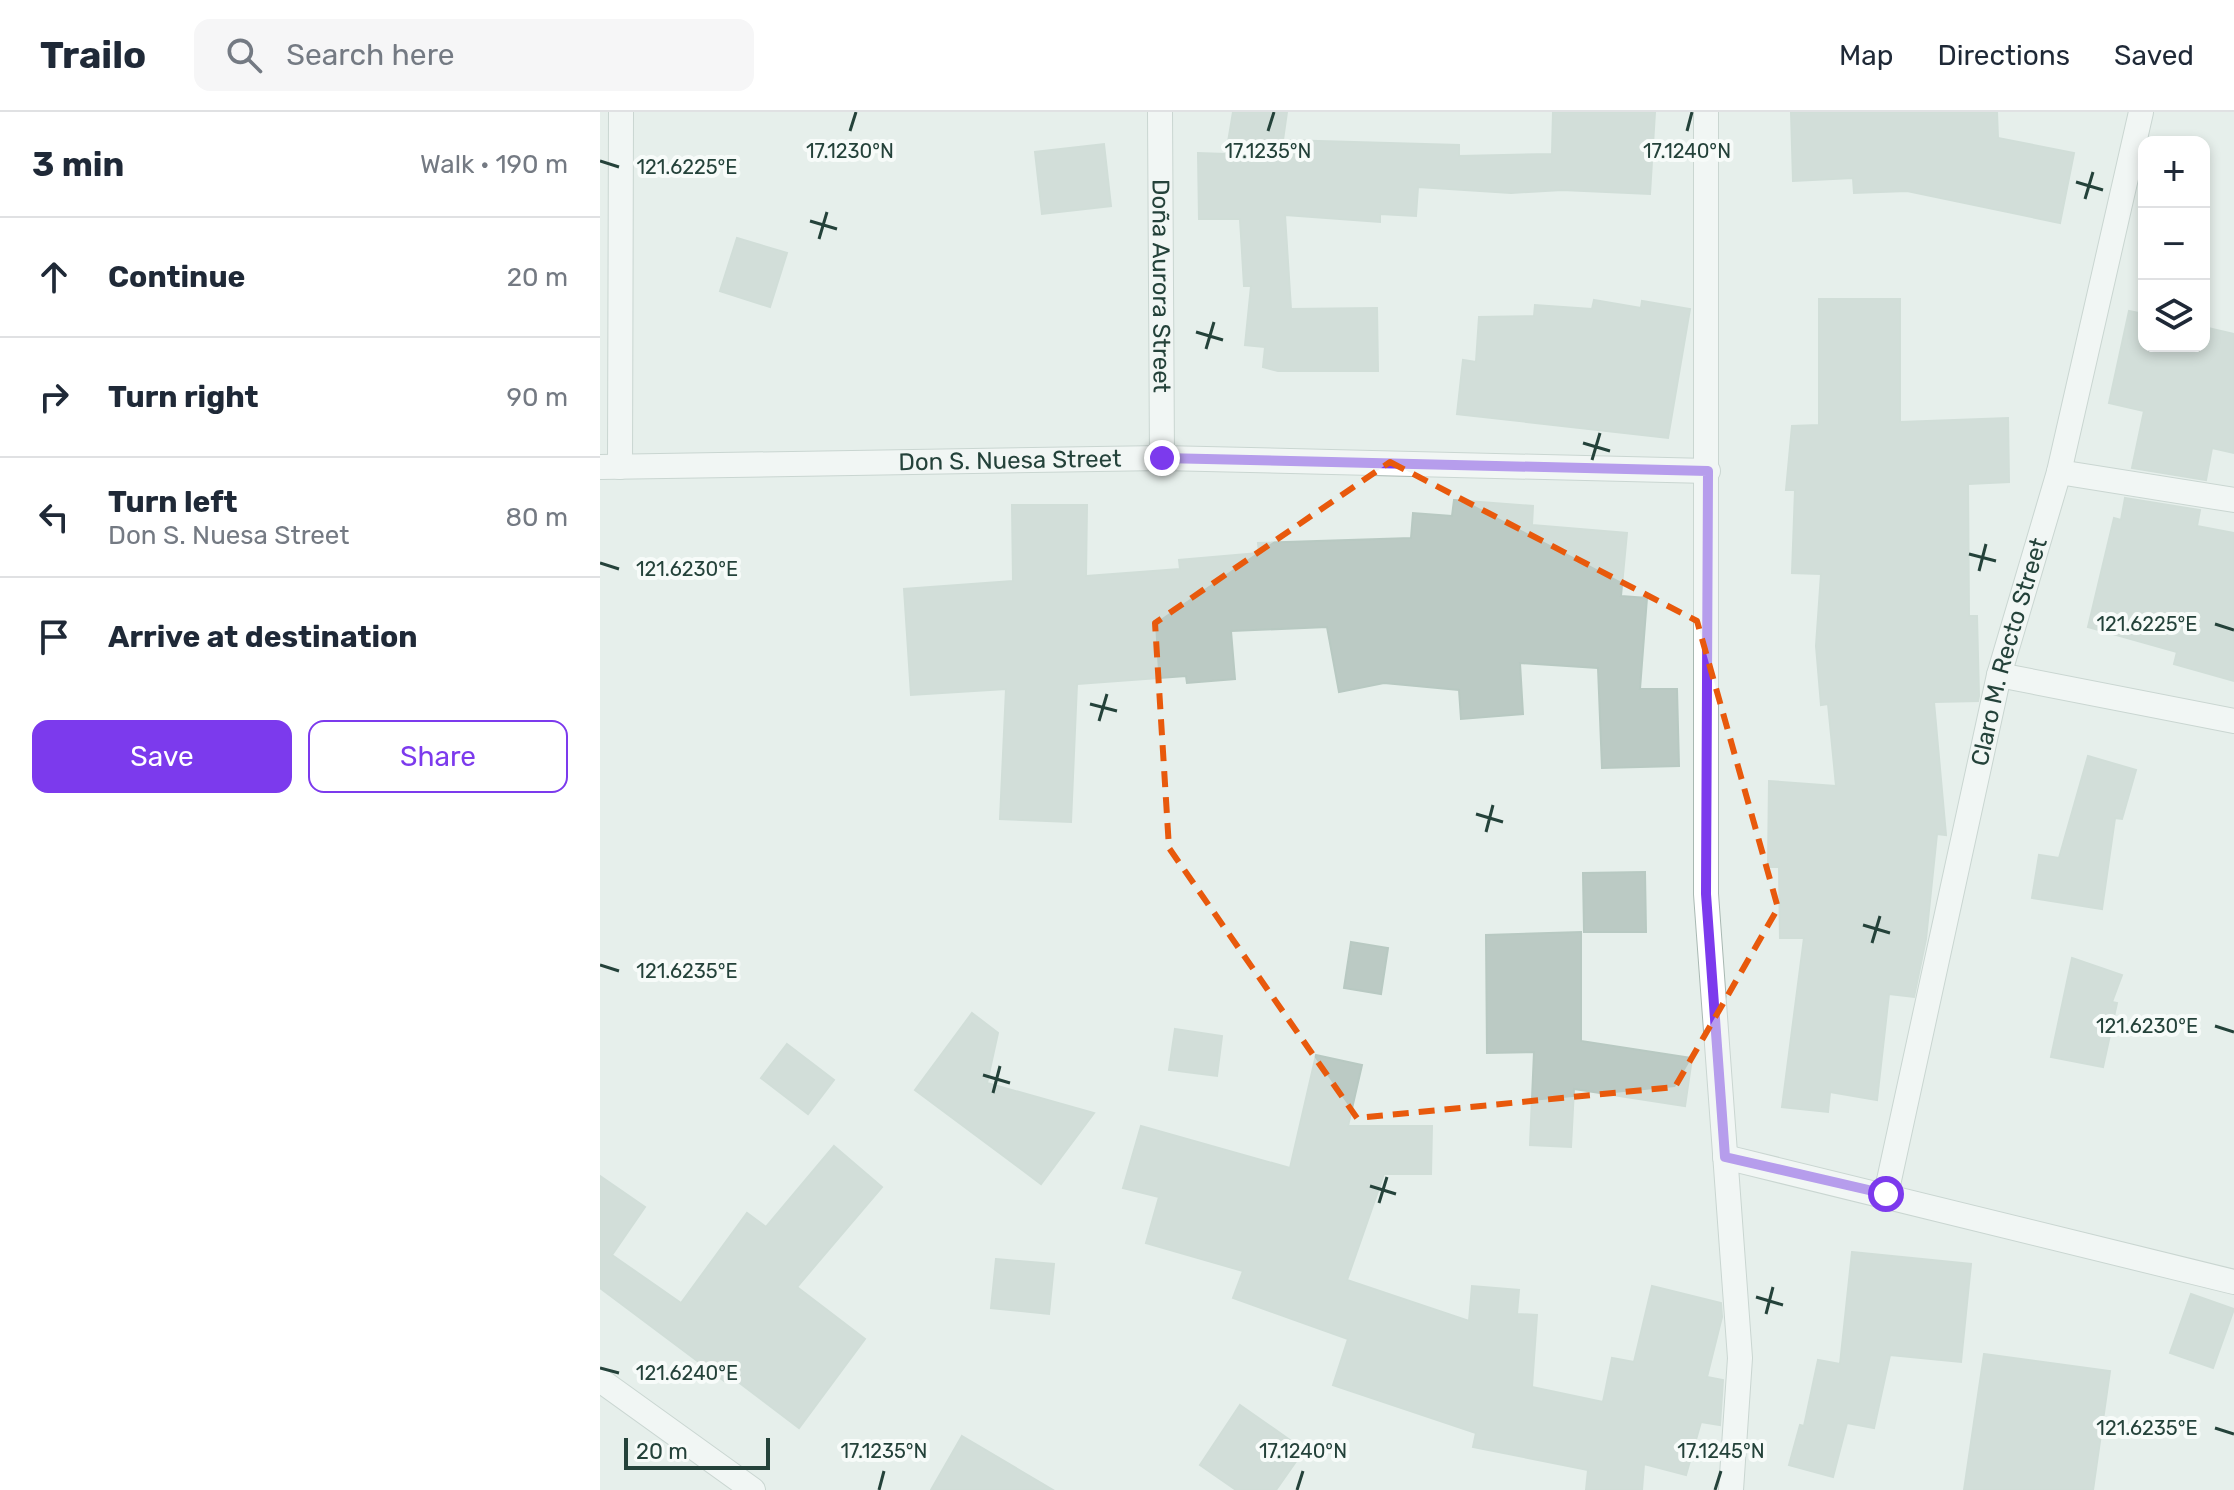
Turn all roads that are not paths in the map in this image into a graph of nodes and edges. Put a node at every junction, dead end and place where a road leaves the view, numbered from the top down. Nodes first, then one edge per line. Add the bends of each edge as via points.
1 (621, 112) edge
2 (1160, 112) edge
3 (1706, 112) edge
4 (2141, 112) edge
5 (1162, 458) junction
6 (610, 467) edge
7 (1708, 471) junction
8 (2059, 472) junction
9 (2234, 500) edge
10 (1999, 675) junction
11 (2234, 721) edge
12 (1725, 1157) junction
13 (1886, 1194) junction
14 (2234, 1282) edge
15 (600, 1380) edge
16 (753, 1490) edge
17 (1731, 1490) edge

1 - 6 street
2 - 5 street, Doña Aurora Street
3 - 7 street
4 - 8 street, Claro M. Recto Street
5 - 6 street, Don S. Nuesa Street
5 - 7 street, Don S. Nuesa Street
7 - 12 street via 1706,894
8 - 9 street
8 - 10 street, Claro M. Recto Street
10 - 11 street
10 - 13 street, Claro M. Recto Street
12 - 13 street
12 - 17 street via 1740,1358
13 - 14 street
15 - 16 street

